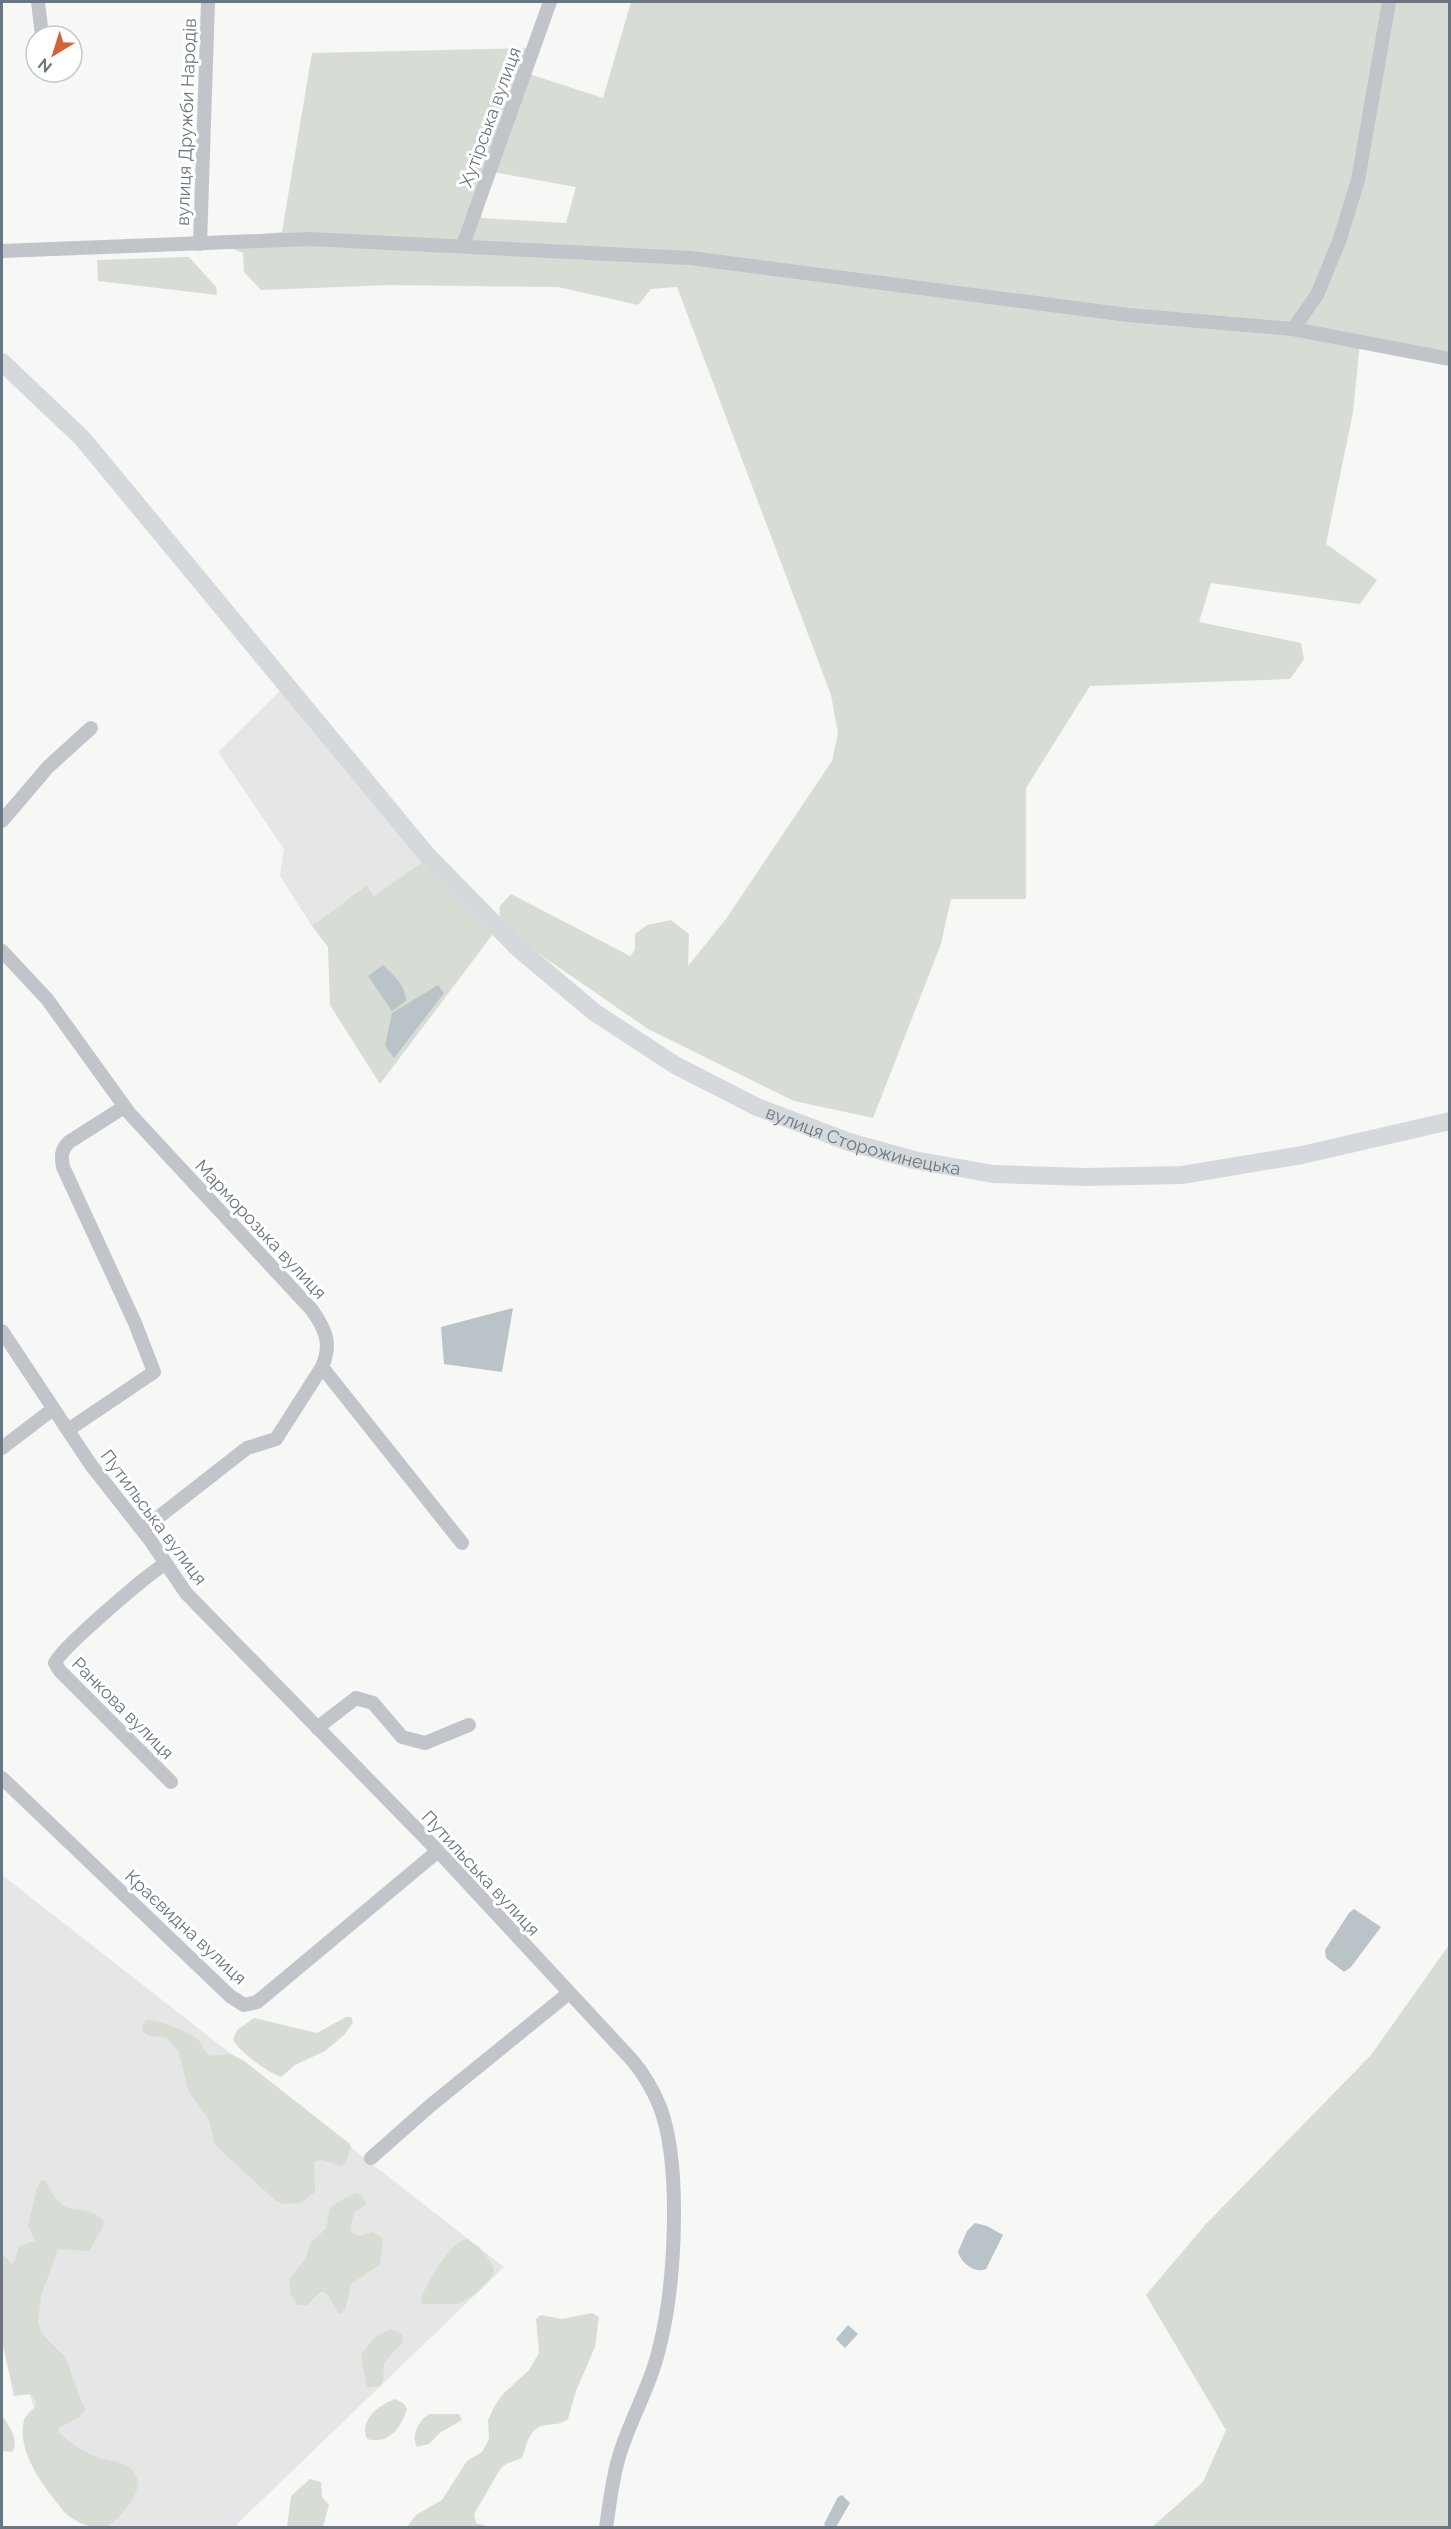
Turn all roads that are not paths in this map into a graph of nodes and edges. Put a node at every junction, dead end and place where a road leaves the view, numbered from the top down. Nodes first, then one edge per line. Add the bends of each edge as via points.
1 (38, 2) edge
2 (208, 2) edge
3 (550, 2) edge
4 (1389, 2) edge
5 (41, 24) edge
6 (200, 244) junction
7 (463, 245) junction
8 (2, 251) edge
9 (1293, 329) junction
10 (1449, 359) edge
11 (2, 362) edge
12 (91, 728) dead end
13 (2, 821) edge
14 (2, 951) edge
15 (124, 1107) junction
16 (1449, 1121) edge
17 (2, 1331) edge
18 (322, 1367) junction
19 (54, 1409) junction
20 (68, 1430) junction
21 (2, 1448) edge
22 (142, 1530) junction
23 (462, 1543) dead end
24 (165, 1564) junction
25 (469, 1725) dead end
26 (317, 1728) junction
27 (2, 1778) edge
28 (171, 1782) dead end
29 (438, 1851) junction
30 (569, 1993) junction
31 (371, 2158) dead end
32 (606, 2528) edge

1 - 5 street
2 - 6 street, вулиця Дружби Народів
3 - 7 street, Хутірська вулиця
4 - 9 street via 1358,180 1317,295
6 - 7 street via 310,239
6 - 8 street
7 - 9 street via 690,258 1128,315
9 - 10 street
11 - 16 main road, вулиця Сторожинецька via 82,438 427,855 502,931 594,1012 675,1065 747,1102 849,1142 914,1160 993,1174 1182,1175 1290,1157
12 - 13 street via 48,767
14 - 15 street, Марморозька вулиця via 47,999
15 - 18 street, Марморозька вулиця via 312,1310 326,1329 327,1355
15 - 20 street via 69,1142 61,1157 154,1372
17 - 19 street, Путильська вулиця
18 - 22 street via 276,1439 247,1448
18 - 23 street
19 - 20 street, Путильська вулиця
19 - 21 street
20 - 22 street, Путильська вулиця
22 - 24 street, Путильська вулиця
24 - 26 street, Путильська вулиця via 186,1593
24 - 28 street, Ранкова вулиця via 66,1648 55,1663
25 - 26 street via 425,1743 402,1737 373,1703 356,1698
26 - 29 street, Путильська вулиця
27 - 29 street, Краєвидна вулиця via 230,1996 244,2005 257,2002
29 - 30 street, Путильська вулиця
30 - 31 street
30 - 32 street, Путильська вулиця via 632,2060 649,2084 664,2123 671,2175 668,2304 651,2376 618,2460

